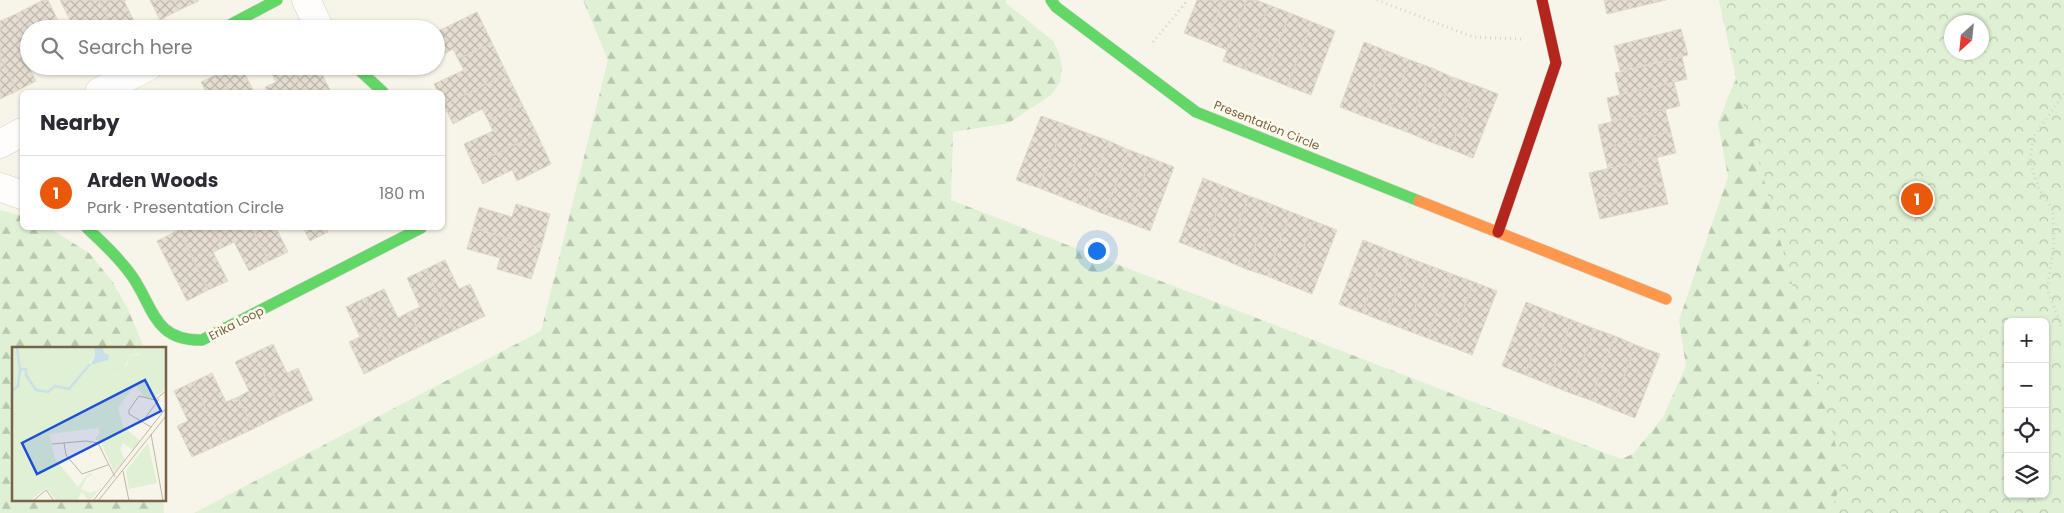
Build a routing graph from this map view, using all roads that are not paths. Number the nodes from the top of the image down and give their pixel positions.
1 (277, 0) edge
2 (306, 0) edge
3 (1051, 0) edge
4 (1542, 0) edge
5 (239, 20) edge
6 (316, 20) edge
7 (132, 75) edge
8 (365, 75) edge
9 (103, 90) edge
10 (381, 90) edge
11 (20, 133) edge
12 (0, 144) edge
13 (0, 187) edge
14 (20, 194) edge
15 (89, 230) edge
16 (417, 230) edge
17 (1498, 232) junction
18 (1666, 299) dead end

1 - 5 street
2 - 6 street
3 - 17 street, Presentation Circle
4 - 17 street
7 - 9 street
8 - 10 street
11 - 12 street
13 - 14 street
15 - 16 street, Erika Loop
17 - 18 street, Presentation Circle

